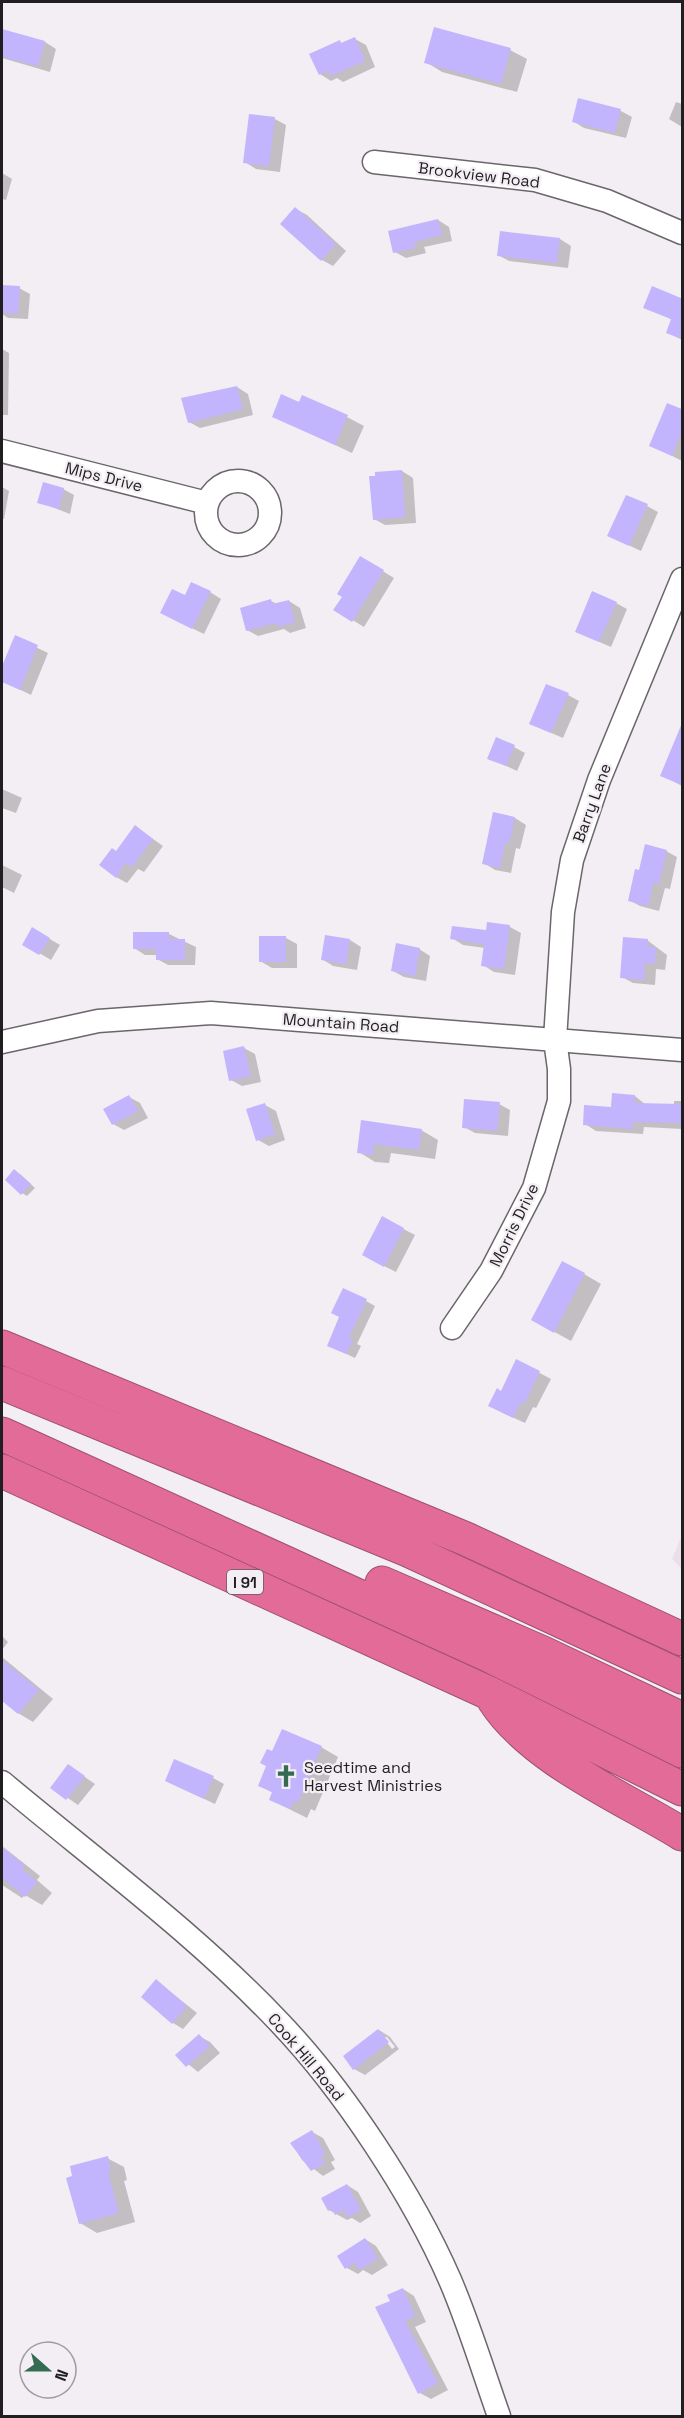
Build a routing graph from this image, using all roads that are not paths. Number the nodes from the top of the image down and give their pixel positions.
1 (374, 162) dead end
2 (682, 233) edge
3 (2, 451) edge
4 (207, 503) dead end
5 (682, 579) edge
6 (555, 1040) junction
7 (2, 1042) edge
8 (682, 1050) edge
9 (452, 1328) dead end
10 (2, 1347) edge
11 (2, 1383) edge
12 (2, 1434) edge
13 (161, 1449) junction
14 (2, 1471) edge
15 (88, 1474) junction
16 (588, 1594) junction
17 (682, 1614) edge
18 (682, 1640) edge
19 (682, 1677) edge
20 (489, 1693) junction
21 (682, 1697) edge
22 (682, 1719) edge
23 (682, 1751) edge
24 (2, 1782) edge
25 (682, 1789) edge
26 (682, 1834) edge
27 (499, 2416) edge

1 - 2 street, Brookview Road
3 - 4 street, Mips Drive
5 - 6 street, Barry Lane
6 - 7 street, Mountain Road
6 - 8 street, Mountain Road
6 - 9 street, Morris Drive
10 - 16 highway
11 - 13 highway
12 - 15 highway
13 - 19 highway
13 - 21 highway
14 - 20 highway, I 91
15 - 22 highway
15 - 23 highway
16 - 17 highway
16 - 18 highway
20 - 25 highway, I 91
20 - 26 highway
24 - 27 street, Cook Hill Road

